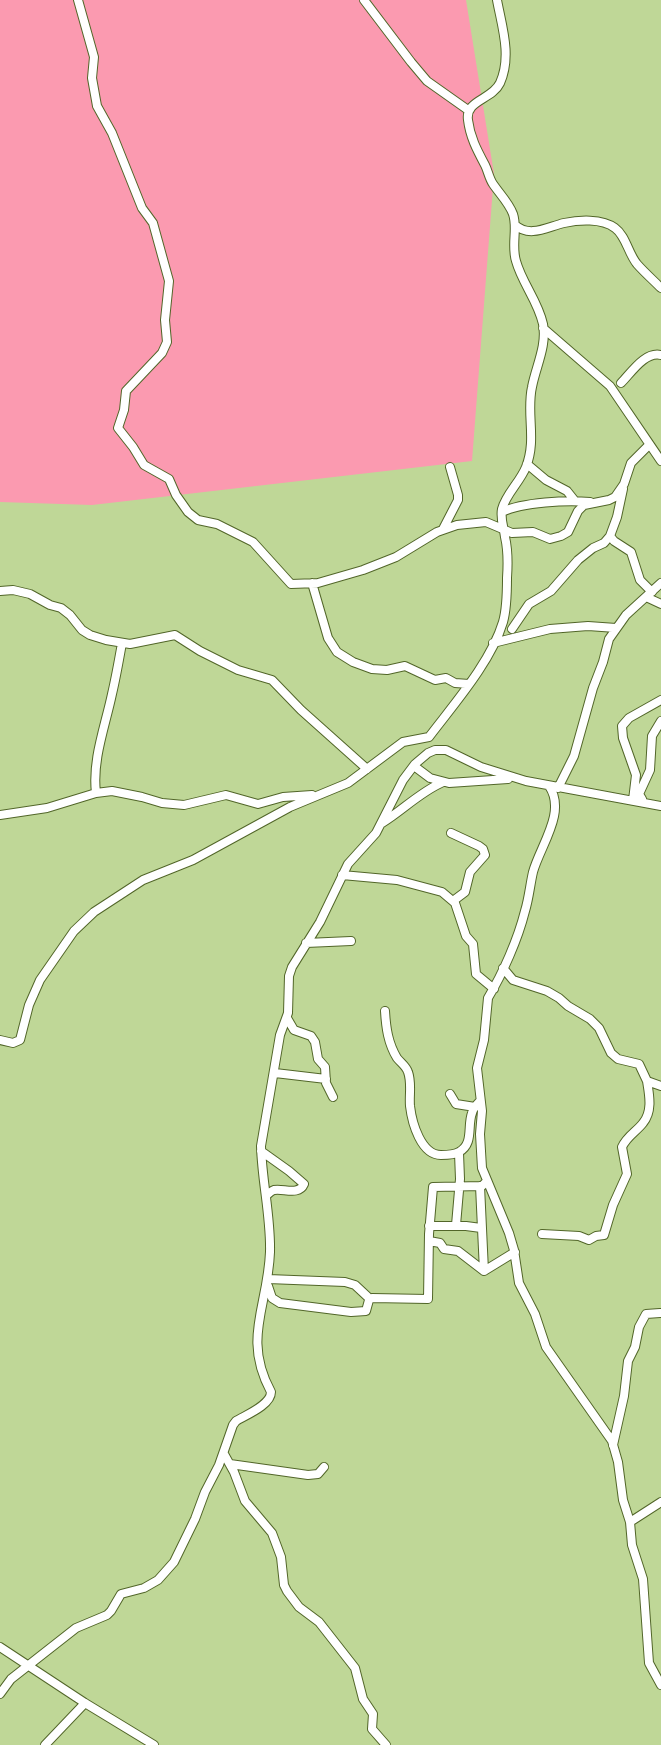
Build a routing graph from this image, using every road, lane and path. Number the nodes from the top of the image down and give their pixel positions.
1 (78, 0) edge
2 (364, 0) edge
3 (497, 0) edge
4 (468, 110) junction
5 (515, 225) junction
6 (661, 288) edge
7 (543, 328) junction
8 (661, 355) edge
9 (621, 383) dead end
10 (649, 445) junction
11 (661, 461) edge
12 (527, 464) junction
13 (450, 467) dead end
14 (624, 484) junction
15 (574, 501) junction
16 (591, 502) junction
17 (502, 512) junction
18 (503, 528) junction
19 (442, 529) junction
20 (610, 536) junction
21 (661, 582) edge
22 (312, 583) junction
23 (0, 591) edge
24 (649, 594) junction
25 (661, 604) edge
26 (504, 614) junction
27 (616, 628) junction
28 (512, 629) junction
29 (519, 637) junction
30 (122, 643) junction
31 (493, 643) junction
32 (469, 684) junction
33 (661, 700) edge
34 (661, 721) edge
35 (414, 766) junction
36 (367, 769) junction
37 (516, 778) junction
38 (443, 782) junction
39 (549, 786) junction
40 (558, 788) junction
41 (96, 793) junction
42 (317, 795) junction
43 (633, 800) junction
44 (644, 802) junction
45 (661, 806) edge
46 (0, 815) edge
47 (382, 823) junction
48 (451, 833) dead end
49 (342, 875) junction
50 (453, 901) junction
51 (352, 941) dead end
52 (306, 943) junction
53 (503, 968) junction
54 (494, 989) junction
55 (385, 1011) dead end
56 (287, 1018) junction
57 (0, 1040) edge
58 (275, 1073) junction
59 (326, 1079) junction
60 (647, 1081) junction
61 (661, 1086) edge
62 (450, 1094) dead end
63 (334, 1097) dead end
64 (477, 1104) junction
65 (261, 1152) junction
66 (459, 1153) junction
67 (484, 1183) junction
68 (460, 1187) junction
69 (266, 1196) junction
70 (429, 1226) junction
71 (456, 1226) junction
72 (481, 1228) junction
73 (542, 1234) dead end
74 (429, 1241) junction
75 (515, 1252) junction
76 (484, 1271) junction
77 (268, 1281) junction
78 (370, 1299) junction
79 (660, 1313) dead end
80 (613, 1445) junction
81 (224, 1454) junction
82 (230, 1464) junction
83 (324, 1467) dead end
84 (661, 1502) edge
85 (630, 1522) junction
86 (0, 1647) edge
87 (30, 1666) junction
88 (661, 1685) edge
89 (0, 1694) edge
90 (86, 1703) junction
91 (45, 1745) edge
92 (154, 1745) edge
93 (386, 1745) edge

1 - 22 street
2 - 4 street
3 - 4 street
4 - 5 street
5 - 6 street
5 - 7 street
7 - 10 street
7 - 12 street
8 - 9 street
10 - 11 street
10 - 14 street
12 - 15 street
12 - 17 street
13 - 19 street
14 - 16 street
14 - 20 street
15 - 16 street
15 - 17 street
16 - 18 street
17 - 18 street
18 - 19 street
18 - 26 street
19 - 22 street
20 - 24 street
20 - 28 street
21 - 24 street
22 - 32 street
23 - 30 street
24 - 25 street
24 - 27 street
26 - 28 street
26 - 31 street
27 - 29 street
27 - 40 street
28 - 29 street
29 - 31 street
30 - 36 street
30 - 41 street
31 - 32 street
32 - 36 street
33 - 43 street
34 - 44 street
35 - 37 street
35 - 38 street
35 - 47 street
36 - 42 street
37 - 38 street
37 - 39 street
38 - 47 street
39 - 40 street
39 - 53 street
40 - 43 street
41 - 42 street
41 - 46 street
42 - 57 street
43 - 44 street
44 - 45 street
47 - 49 street
48 - 50 street
49 - 50 street
49 - 52 street
50 - 54 street
51 - 52 street
52 - 56 street
53 - 54 street
53 - 60 street
54 - 64 street
55 - 66 street
56 - 58 street
56 - 59 street
58 - 59 street
58 - 65 street
59 - 63 street
60 - 61 street
60 - 73 street
62 - 64 street
64 - 66 street
64 - 67 street
65 - 69 street
65 - 69 street
66 - 68 street
67 - 68 street
67 - 72 street
67 - 75 street
68 - 70 street
68 - 71 street
69 - 77 street
70 - 71 street
70 - 74 street
71 - 72 street
72 - 76 street
74 - 76 street
74 - 78 street
75 - 76 street
75 - 80 street
77 - 78 street
77 - 78 street
77 - 81 street
79 - 80 street
80 - 85 street
81 - 82 street
81 - 87 street
82 - 83 street
82 - 93 street
84 - 85 street
85 - 88 street
86 - 87 street
87 - 89 street
87 - 90 street
90 - 91 street
90 - 92 street

